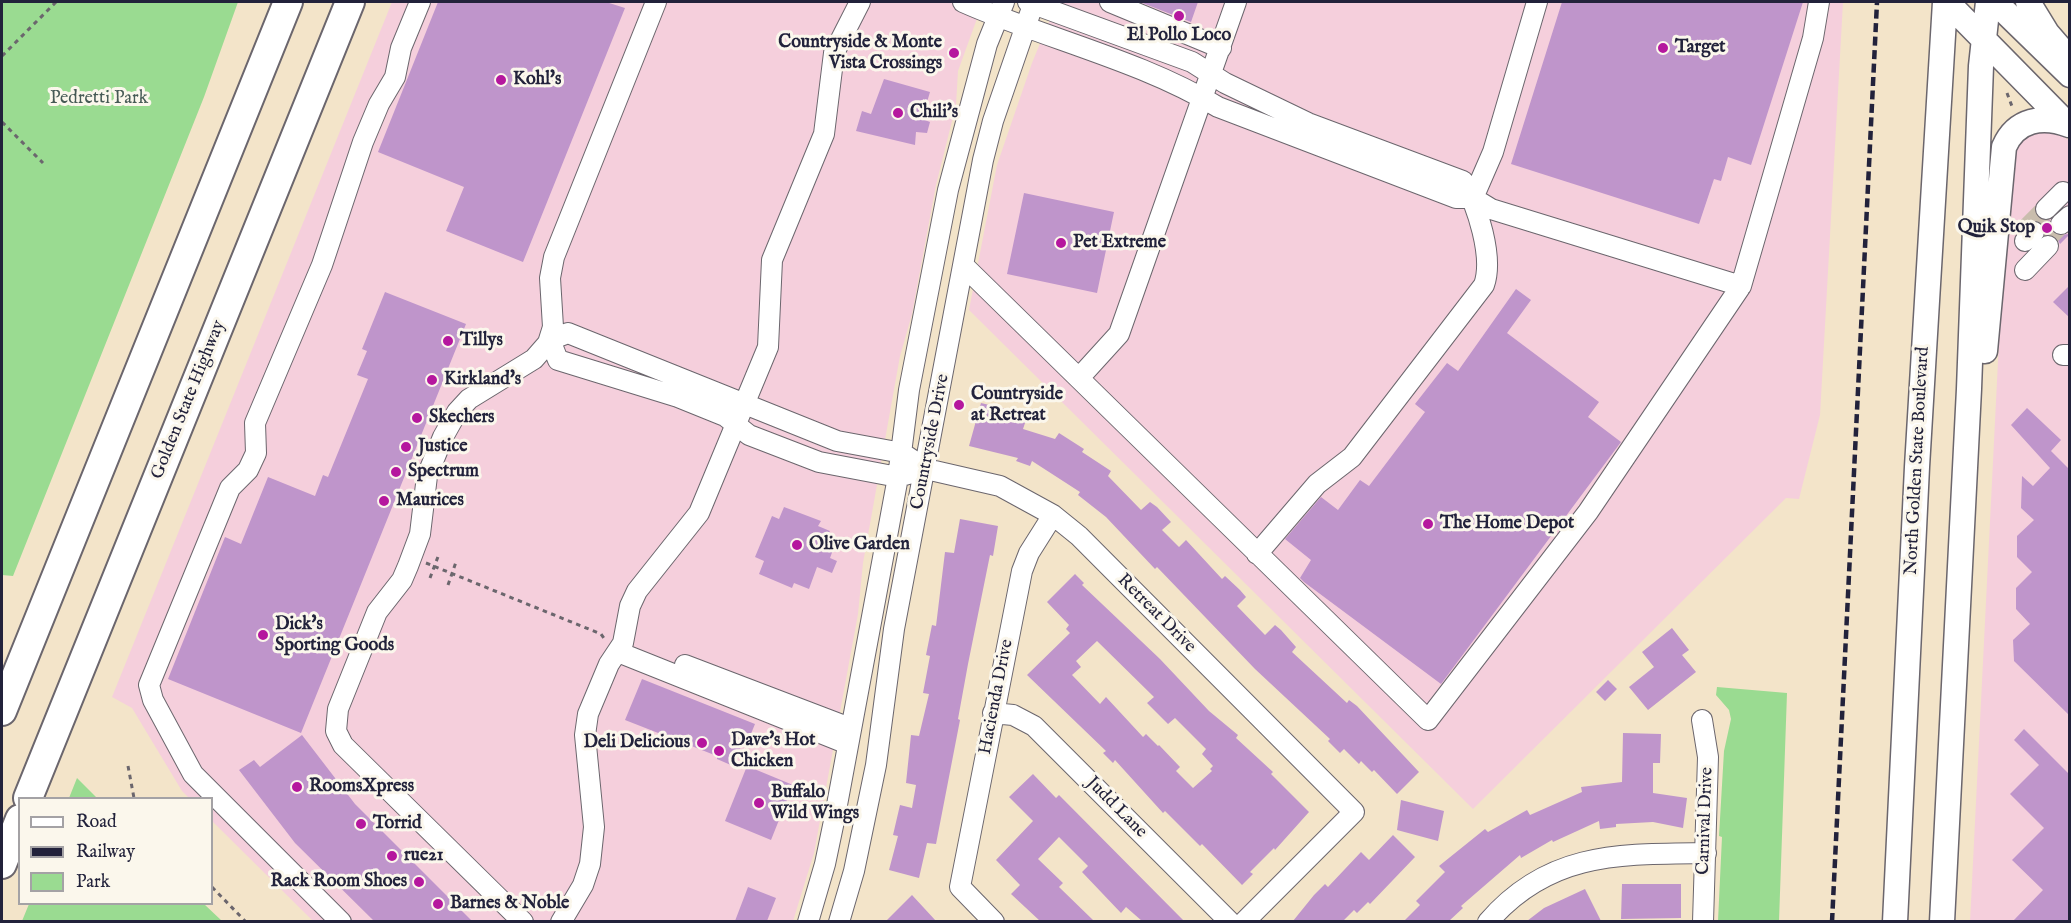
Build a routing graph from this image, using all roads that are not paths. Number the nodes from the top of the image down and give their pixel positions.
1 (288, 2) edge
2 (350, 2) edge
3 (420, 2) edge
4 (656, 2) edge
5 (860, 2) edge
6 (963, 2) edge
7 (1032, 2) edge
8 (1110, 2) edge
9 (1236, 2) edge
10 (1537, 2) edge
11 (1819, 2) edge
12 (1946, 2) edge
13 (1988, 2) edge
14 (1995, 2) edge
15 (2028, 2) edge
16 (1001, 9) edge
17 (1025, 27) junction
18 (1984, 40) junction
19 (1221, 48) junction
20 (2070, 59) edge
21 (1211, 73) junction
22 (2070, 75) edge
23 (1201, 97) junction
24 (2069, 125) edge
25 (1473, 198) junction
26 (964, 266) junction
27 (1741, 286) junction
28 (550, 340) junction
29 (1079, 378) junction
30 (1969, 389) junction
31 (745, 404) junction
32 (737, 425) junction
33 (902, 453) junction
34 (926, 469) junction
35 (898, 477) junction
36 (1053, 515) junction
37 (1257, 554) junction
38 (617, 646) junction
39 (2, 711) edge
40 (993, 713) junction
41 (1702, 720) dead end
42 (849, 736) junction
43 (28, 797) edge
44 (18, 824) edge
45 (1706, 853) junction
46 (2, 864) edge
47 (341, 921) edge
48 (523, 921) edge
49 (561, 921) edge
50 (808, 921) edge
51 (839, 921) edge
52 (994, 921) edge
53 (1230, 921) edge
54 (1244, 921) edge
55 (1488, 921) edge
56 (1703, 921) edge
57 (1895, 921) edge
58 (1942, 921) edge

1 - 39 highway
2 - 43 highway, Golden State Highway
3 - 47 street
4 - 28 street
5 - 31 street
6 - 16 street
7 - 17 street, Countryside Drive
7 - 21 street
8 - 19 street
9 - 19 street
10 - 25 street
11 - 27 street
12 - 18 main road
12 - 57 main road, North Golden State Boulevard
13 - 18 main road
14 - 22 main road
15 - 20 main road
16 - 17 street
16 - 33 street, Countryside Drive
17 - 23 street
17 - 26 street, Countryside Drive
18 - 24 main road
18 - 30 main road
19 - 21 street
21 - 23 street
21 - 25 street
23 - 25 street
23 - 29 street
24 - 30 main road
25 - 27 street
25 - 37 street
26 - 29 street
26 - 34 street, Countryside Drive
27 - 37 street
28 - 31 street
28 - 32 street
28 - 48 street
29 - 37 street
30 - 58 main road
31 - 32 street
31 - 33 street
32 - 35 street
32 - 38 street
33 - 34 street
33 - 35 street, Countryside Drive
34 - 35 street
34 - 36 street, Retreat Drive
34 - 51 street, Countryside Drive
35 - 42 street, Countryside Drive
36 - 40 street, Hacienda Drive
36 - 54 street, Retreat Drive
38 - 42 street
38 - 49 street
40 - 52 street, Hacienda Drive
40 - 53 street, Judd Lane
41 - 45 street, Carnival Drive
42 - 50 street, Countryside Drive
44 - 46 highway
45 - 55 street
45 - 56 street, Carnival Drive

